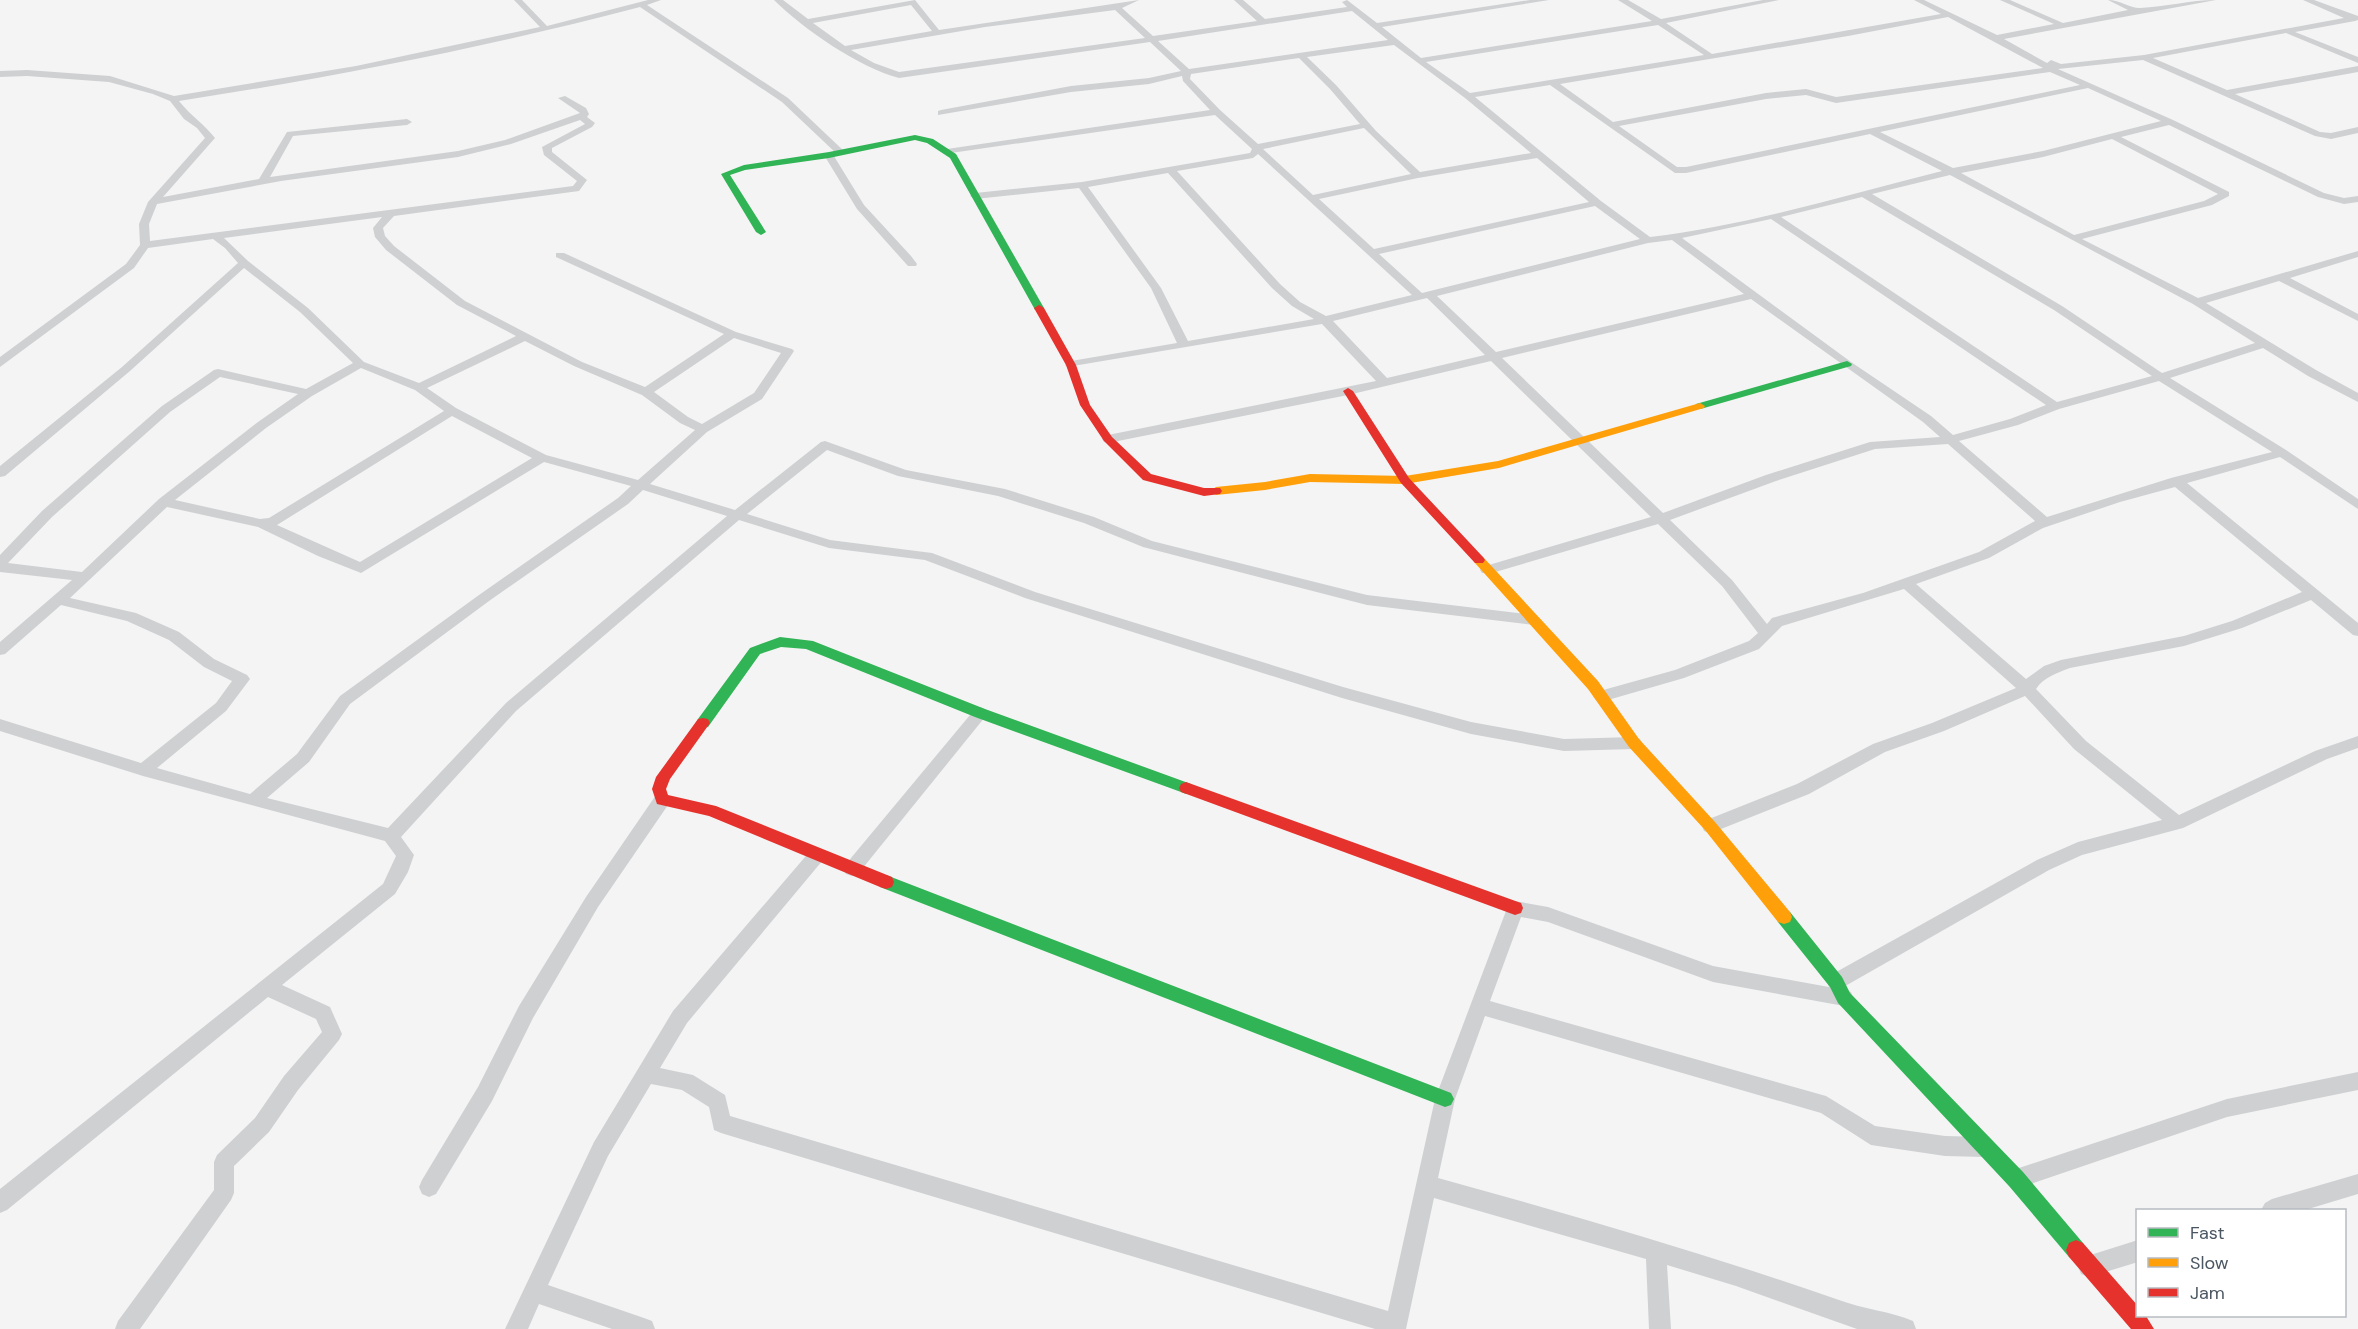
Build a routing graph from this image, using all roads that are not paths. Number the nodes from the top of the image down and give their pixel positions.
1 (518, 0) edge
2 (657, 0) edge
3 (778, 0) edge
4 (1135, 0) edge
5 (1238, 0) edge
6 (1344, 0) edge
7 (1545, 0) edge
8 (1622, 0) edge
9 (1723, 0) edge
10 (1775, 0) edge
11 (1918, 0) edge
12 (2004, 0) edge
13 (2112, 0) edge
14 (2212, 0) edge
15 (2307, 0) edge
16 (912, 1) edge
17 (641, 4) junction
18 (1460, 6) dead end
19 (1735, 6) junction
20 (1117, 7) junction
21 (1354, 8) junction
22 (1468, 11) junction
23 (2136, 11) junction
24 (1948, 15) junction
25 (2356, 19) edge
26 (1262, 21) junction
27 (807, 22) junction
28 (1660, 22) junction
29 (1375, 26) junction
30 (2064, 26) junction
31 (546, 30) junction
32 (2289, 32) junction
33 (938, 34) junction
34 (1996, 38) junction
35 (1152, 39) junction
36 (1394, 42) junction
37 (846, 48) junction
38 (2026, 55) junction
39 (1301, 56) junction
40 (1712, 57) junction
41 (2144, 57) junction
42 (2358, 60) edge
43 (1419, 61) junction
44 (2051, 69) junction
45 (2358, 69) edge
46 (1187, 72) junction
47 (0, 74) edge
48 (1552, 82) junction
49 (2087, 86) junction
50 (2227, 93) junction
51 (1468, 96) junction
52 (562, 98) dead end
53 (172, 99) junction
54 (941, 112) dead end
55 (1217, 112) junction
56 (581, 117) junction
57 (406, 122) dead end
58 (2170, 122) junction
59 (1367, 125) junction
60 (1611, 125) junction
61 (1869, 130) junction
62 (2358, 130) edge
63 (2112, 136) junction
64 (1258, 147) junction
65 (947, 152) junction
66 (835, 154) junction
67 (1537, 155) junction
68 (1172, 170) junction
69 (1949, 172) junction
70 (1418, 175) junction
71 (263, 181) junction
72 (1082, 185) junction
73 (1863, 193) junction
74 (975, 196) junction
75 (1311, 198) junction
76 (2358, 199) edge
77 (153, 202) junction
78 (1597, 203) junction
79 (390, 214) junction
80 (1773, 216) junction
81 (761, 232) dead end
82 (216, 237) junction
83 (1674, 237) junction
84 (2073, 238) junction
85 (1648, 240) junction
86 (145, 245) junction
87 (1371, 253) junction
88 (2358, 254) edge
89 (560, 255) dead end
90 (244, 262) junction
91 (912, 264) dead end
92 (2282, 278) junction
93 (1754, 295) junction
94 (1425, 296) junction
95 (2197, 302) junction
96 (2358, 318) edge
97 (1325, 320) junction
98 (732, 334) junction
99 (524, 337) junction
100 (2264, 344) junction
101 (1184, 345) junction
102 (1490, 356) junction
103 (0, 363) edge
104 (360, 364) junction
105 (1847, 364) junction
106 (1071, 365) junction
107 (2162, 377) junction
108 (1384, 382) junction
109 (419, 387) junction
110 (1348, 391) junction
111 (646, 392) junction
112 (308, 393) junction
113 (2358, 398) edge
114 (2055, 406) junction
115 (452, 411) junction
116 (703, 429) junction
117 (1108, 439) junction
118 (1949, 440) junction
119 (1581, 441) junction
120 (2282, 453) junction
121 (542, 458) junction
122 (0, 473) edge
123 (1405, 480) junction
124 (2176, 481) junction
125 (641, 484) junction
126 (164, 502) junction
127 (2358, 505) edge
128 (736, 515) junction
129 (1661, 519) junction
130 (260, 523) junction
131 (2045, 523) junction
132 (0, 565) edge
133 (1487, 570) junction
134 (85, 577) junction
135 (1906, 583) junction
136 (2312, 594) junction
137 (58, 600) junction
138 (1534, 620) junction
139 (2358, 631) edge
140 (1766, 633) junction
141 (0, 650) edge
142 (2027, 688) junction
143 (1601, 696) junction
144 (980, 712) junction
145 (0, 725) edge
146 (2358, 742) edge
147 (1634, 743) junction
148 (142, 770) junction
149 (662, 800) junction
150 (253, 801) junction
151 (2177, 823) junction
152 (1710, 826) junction
153 (390, 836) junction
154 (816, 855) junction
155 (852, 869) junction
156 (1515, 908) junction
157 (267, 985) junction
158 (1840, 990) junction
159 (1479, 1006) junction
160 (646, 1074) junction
161 (2358, 1081) edge
162 (1445, 1100) junction
163 (1986, 1147) junction
164 (2016, 1179) junction
165 (2358, 1184) edge
166 (1426, 1185) junction
167 (429, 1187) dead end
168 (0, 1203) edge
169 (2275, 1209) edge
170 (1656, 1252) junction
171 (2136, 1252) edge
172 (2089, 1266) junction
173 (533, 1291) junction
174 (1395, 1327) edge
175 (126, 1329) edge
176 (516, 1329) edge
177 (644, 1329) edge
178 (1660, 1329) edge
179 (1905, 1329) edge
180 (2144, 1329) edge

1 - 31 street
2 - 17 street
3 - 27 street
4 - 20 street
5 - 26 street
6 - 21 street
7 - 22 street
8 - 28 street
9 - 19 street
10 - 19 street
11 - 24 street
12 - 30 street
13 - 23 street
14 - 23 street
15 - 25 street
16 - 27 street
16 - 33 street
17 - 31 street
17 - 66 street
18 - 22 street
19 - 28 street
20 - 33 street
20 - 35 street
21 - 26 street
21 - 29 street
22 - 29 street
23 - 30 street
24 - 34 street
24 - 40 street
25 - 32 street
26 - 35 street
27 - 37 street
28 - 40 street
28 - 43 street
29 - 36 street
30 - 34 street
31 - 53 street
32 - 41 street
32 - 42 street
33 - 37 street
34 - 38 street
35 - 37 street
35 - 46 street
36 - 39 street
36 - 43 street
38 - 41 street
38 - 44 street
39 - 46 street
39 - 59 street
40 - 48 street
41 - 50 street
43 - 51 street
44 - 49 street
44 - 60 street
45 - 50 street
46 - 54 street
46 - 55 street
47 - 53 street
48 - 51 street
48 - 60 street
49 - 58 street
49 - 61 street
50 - 62 street
51 - 67 street
52 - 56 street
53 - 77 street
55 - 64 street
55 - 65 street
56 - 71 street
56 - 79 street
57 - 71 street
58 - 63 street
58 - 76 street
59 - 64 street
59 - 70 street
60 - 61 street
61 - 69 street
63 - 69 street
63 - 84 street
64 - 68 street
64 - 75 street
65 - 66 street
65 - 74 street
66 - 81 street
66 - 91 street
67 - 70 street
67 - 78 street
68 - 72 street
68 - 97 street
69 - 73 street
69 - 84 street
70 - 75 street
71 - 77 street
72 - 74 street
72 - 101 street
73 - 80 street
73 - 107 street
74 - 106 street
75 - 87 street
77 - 86 street
78 - 85 street
78 - 87 street
79 - 82 street
79 - 99 street
80 - 83 street
80 - 114 street
82 - 86 street
82 - 90 street
83 - 85 street
83 - 93 street
84 - 95 street
85 - 94 street
86 - 103 street
87 - 94 street
88 - 92 street
89 - 98 street
90 - 104 street
90 - 122 street
92 - 95 street
92 - 96 street
93 - 102 street
93 - 105 street
94 - 97 street
94 - 102 street
95 - 100 street
97 - 101 street
97 - 108 street
98 - 111 street
98 - 116 street
99 - 109 street
99 - 111 street
100 - 107 street
100 - 113 street
101 - 106 street
102 - 108 street
102 - 119 street
104 - 109 street
104 - 112 street
105 - 118 street
105 - 119 street
106 - 117 street
107 - 114 street
107 - 120 street
108 - 110 street
109 - 115 street
110 - 117 street
110 - 123 street
111 - 116 street
112 - 126 street
112 - 132 street
114 - 118 street
115 - 121 street
115 - 130 street
116 - 125 street
117 - 123 street
118 - 129 street
118 - 131 street
119 - 123 street
119 - 129 street
120 - 124 street
120 - 127 street
121 - 125 street
121 - 130 street
123 - 133 street
124 - 131 street
124 - 136 street
125 - 128 street
125 - 150 street
126 - 130 street
126 - 134 street
128 - 138 street
128 - 147 street
128 - 153 street
129 - 133 street
129 - 140 street
131 - 135 street
132 - 134 street
133 - 138 street
134 - 137 street
135 - 140 street
135 - 142 street
136 - 139 street
136 - 142 street
137 - 141 street
137 - 148 street
138 - 143 street
140 - 143 street
142 - 151 street
142 - 152 street
143 - 147 street
144 - 149 street
144 - 155 street
144 - 156 street
145 - 148 street
146 - 151 street
147 - 152 street
148 - 150 street
149 - 154 street
149 - 167 street
150 - 153 street
151 - 158 street
152 - 158 street
153 - 157 street
154 - 155 street
154 - 160 street
155 - 162 street
156 - 158 street
156 - 159 street
157 - 168 street
157 - 175 street
158 - 163 street
159 - 162 street
159 - 163 street
160 - 173 street
160 - 174 street
161 - 164 street
162 - 166 street
163 - 164 street
164 - 172 street
165 - 169 street
166 - 170 street
166 - 174 street
170 - 178 street
170 - 179 street
171 - 172 street
172 - 180 street
173 - 176 street
173 - 177 street

